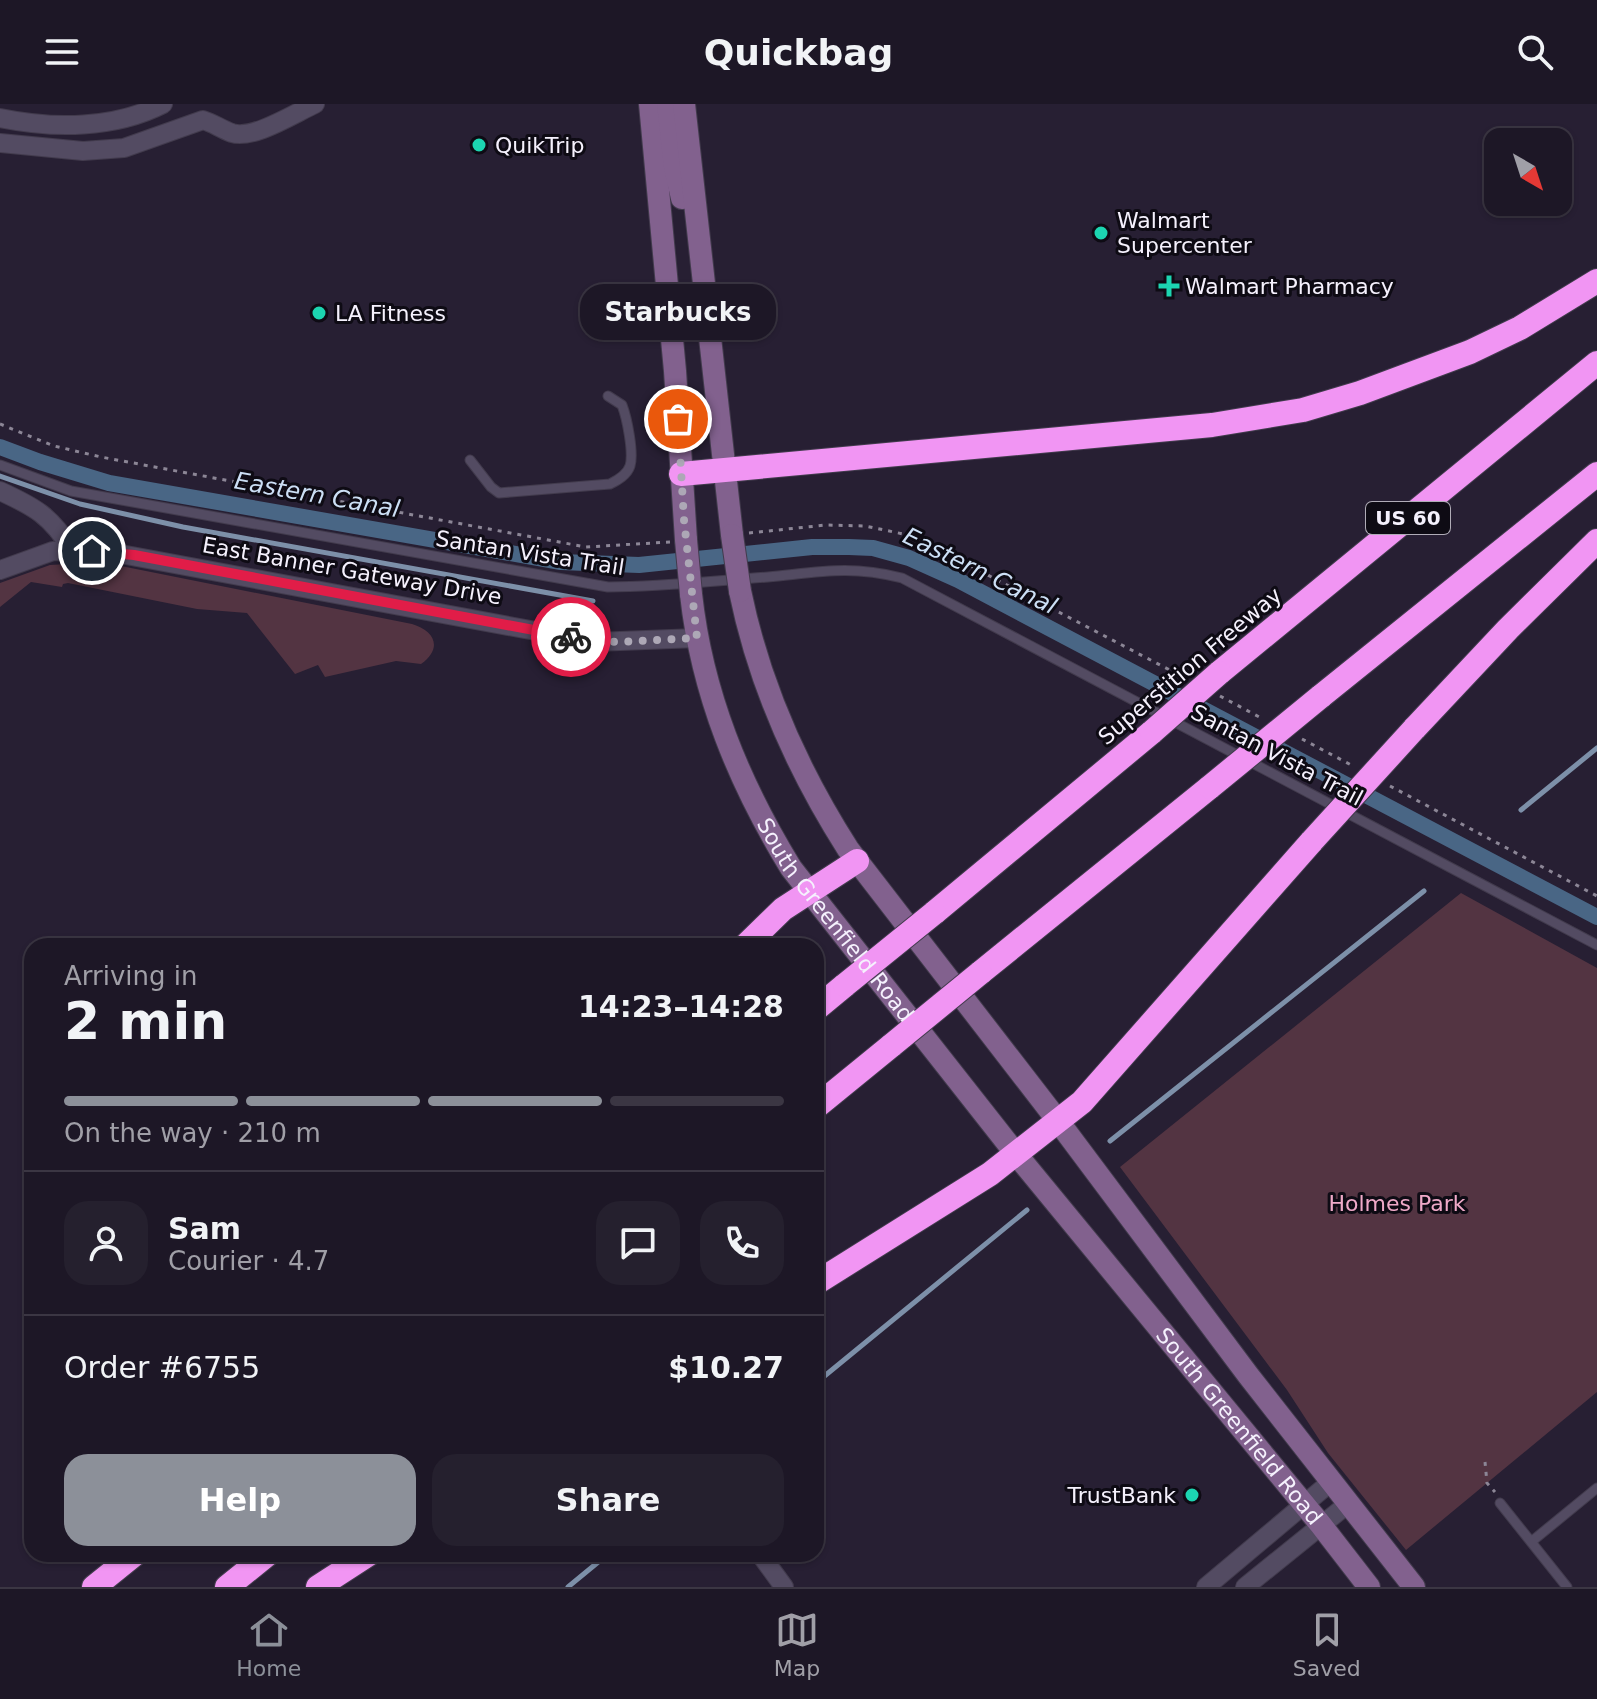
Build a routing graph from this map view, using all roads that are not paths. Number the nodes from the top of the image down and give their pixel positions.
1 (163, 104) edge
2 (315, 104) edge
3 (650, 104) edge
4 (668, 104) edge
5 (684, 104) edge
6 (0, 118) edge
7 (0, 143) edge
8 (698, 241) junction
9 (1597, 281) edge
10 (1597, 363) edge
11 (608, 396) dead end
12 (470, 460) dead end
13 (0, 465) edge
14 (724, 470) junction
15 (681, 474) junction
16 (1597, 474) edge
17 (0, 491) edge
18 (1597, 541) edge
19 (72, 550) junction
20 (0, 570) edge
21 (697, 638) junction
22 (857, 861) junction
23 (809, 892) junction
24 (753, 938) edge
25 (1597, 945) edge
26 (824, 1002) edge
27 (824, 1100) edge
28 (1058, 1121) junction
29 (1016, 1154) junction
30 (824, 1278) edge
31 (1332, 1481) junction
32 (1597, 1488) edge
33 (1349, 1503) junction
34 (1500, 1503) road end
35 (1304, 1505) junction
36 (1321, 1525) junction
37 (1531, 1542) junction
38 (116, 1562) edge
39 (124, 1562) edge
40 (258, 1562) edge
41 (357, 1562) edge
42 (766, 1562) edge
43 (91, 1587) edge
44 (227, 1587) edge
45 (318, 1587) edge
46 (784, 1587) edge
47 (1206, 1587) edge
48 (1245, 1587) edge
49 (1369, 1587) edge
50 (1414, 1587) edge
51 (1567, 1587) edge

1 - 6 street
2 - 7 street
3 - 15 main road, South Greenfield Road
4 - 8 main road
5 - 8 main road, South Greenfield Road
8 - 14 main road, South Greenfield Road
9 - 14 highway
10 - 26 highway, Superstition Freeway / US 60, bridge
11 - 12 lane
13 - 25 lane, Santan Vista Trail
14 - 15 highway
14 - 22 main road, South Greenfield Road, bridge
15 - 21 main road, South Greenfield Road, bridge
16 - 27 highway, bridge
17 - 19 street
18 - 28 highway, bridge
19 - 20 street, East Banner Gateway Drive
19 - 21 street, East Banner Gateway Drive
21 - 23 main road, South Greenfield Road
22 - 23 highway
22 - 28 main road, South Greenfield Road
23 - 24 highway
23 - 29 main road, South Greenfield Road
28 - 29 highway
28 - 31 main road, South Greenfield Road
29 - 30 highway
29 - 35 main road, South Greenfield Road
31 - 33 main road, South Greenfield Road
31 - 35 street
32 - 37 lane
33 - 36 street
33 - 50 main road, South Greenfield Road
34 - 37 lane
35 - 36 main road, South Greenfield Road
35 - 47 street
36 - 48 street
36 - 49 main road, South Greenfield Road
37 - 51 lane
38 - 43 highway
39 - 43 highway
40 - 44 highway
41 - 45 highway
42 - 46 street

